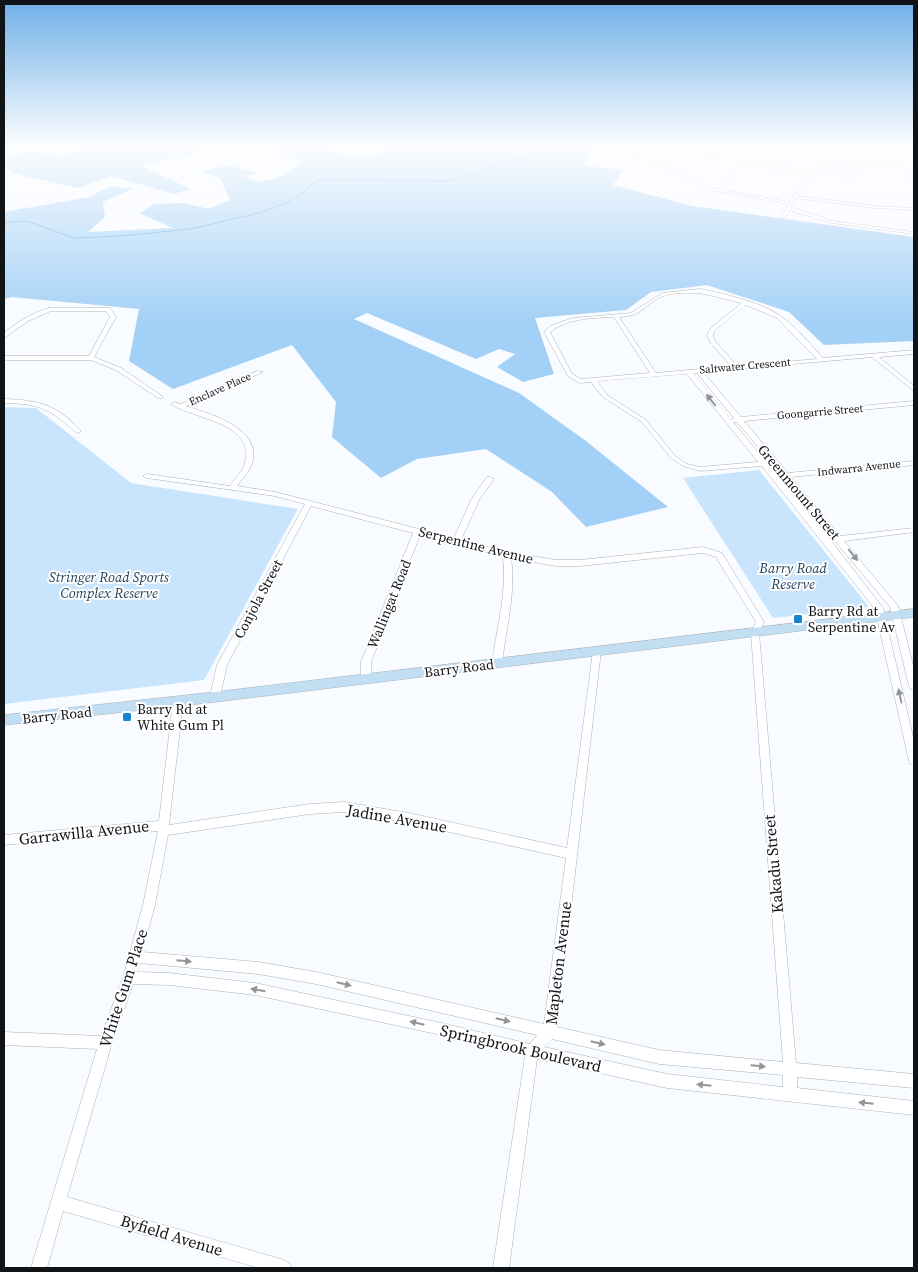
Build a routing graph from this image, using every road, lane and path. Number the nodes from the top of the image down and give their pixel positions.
1 (790, 205) edge
2 (862, 205) edge
3 (788, 208) junction
4 (914, 209) edge
5 (782, 217) dead end
6 (914, 233) edge
7 (744, 304) junction
8 (616, 316) junction
9 (4, 336) edge
10 (914, 352) edge
11 (873, 355) junction
12 (4, 358) edge
13 (91, 358) junction
14 (822, 360) junction
15 (735, 367) junction
16 (698, 370) junction
17 (688, 371) junction
18 (260, 372) dead end
19 (654, 374) junction
20 (593, 380) junction
21 (914, 389) edge
22 (160, 397) dead end
23 (4, 401) edge
24 (914, 403) edge
25 (726, 420) junction
26 (737, 420) junction
27 (78, 431) dead end
28 (774, 462) junction
29 (914, 463) edge
30 (763, 464) junction
31 (147, 476) dead end
32 (786, 476) junction
33 (774, 477) junction
34 (490, 479) dead end
35 (233, 487) junction
36 (309, 503) junction
37 (914, 530) edge
38 (418, 531) junction
39 (839, 539) junction
40 (826, 540) junction
41 (456, 542) junction
42 (507, 555) junction
43 (914, 613) edge
44 (896, 615) junction
45 (882, 616) junction
46 (755, 633) junction
47 (597, 651) junction
48 (497, 663) junction
49 (366, 678) junction
50 (914, 686) edge
51 (215, 698) junction
52 (178, 702) junction
53 (909, 715) edge
54 (4, 720) edge
55 (914, 761) edge
56 (163, 828) junction
57 (4, 840) edge
58 (571, 854) junction
59 (135, 956) junction
60 (128, 978) junction
61 (550, 1031) junction
62 (4, 1038) edge
63 (105, 1043) junction
64 (532, 1052) junction
65 (790, 1068) junction
66 (914, 1081) edge
67 (790, 1095) junction
68 (914, 1108) edge
69 (59, 1202) junction
70 (39, 1268) edge
71 (284, 1268) edge
72 (501, 1268) edge

1 - 3 street
2 - 4 street
3 - 5 street
3 - 6 street
7 - 8 street
7 - 14 street
7 - 15 street
8 - 19 street
8 - 20 street, Saltwater Crescent
9 - 13 street
10 - 11 street, Saltwater Crescent
11 - 14 street, Saltwater Crescent
11 - 21 street
12 - 13 street
13 - 22 street
14 - 15 street, Saltwater Crescent
15 - 16 street, Saltwater Crescent
16 - 17 street, Saltwater Crescent
16 - 26 street, Greenmount Street
17 - 19 street, Saltwater Crescent
25 -> 17 street, Greenmount Street
18 - 35 street, Enclave Place
19 - 20 street, Saltwater Crescent
20 - 30 street
23 - 27 street
24 - 26 street, Goongarrie Street
25 - 26 street, Goongarrie Street
25 - 30 street, Greenmount Street
26 - 28 street, Greenmount Street
28 - 30 street
28 - 32 street, Greenmount Street
29 - 32 street, Indwarra Avenue
30 - 33 street, Greenmount Street
31 - 35 street, Serpentine Avenue
32 - 33 street, Indwarra Avenue
32 - 39 street, Greenmount Street
33 - 40 street, Greenmount Street
34 - 41 street
35 - 36 street, Serpentine Avenue
36 - 38 street, Serpentine Avenue
36 - 51 street, Conjola Street
37 - 39 street
38 - 41 street, Serpentine Avenue
38 - 49 street, Wallingat Road
39 - 40 street
39 -> 44 street, Greenmount Street
40 - 45 street, Greenmount Street
41 - 42 street, Serpentine Avenue
42 - 46 street, Serpentine Avenue
42 - 48 street
43 - 44 street, Barry Road
44 - 45 street, Barry Road
44 - 50 street, Greenmount Street
45 - 46 street, Barry Road
53 -> 45 street, Greenmount Street
46 - 47 street, Barry Road
46 - 65 street, Kakadu Street
47 - 48 street, Barry Road
47 - 58 street, Mapleton Avenue
48 - 49 street, Barry Road
49 - 51 street, Barry Road
51 - 52 street, Barry Road
52 - 54 street, Barry Road
52 - 56 street, White Gum Place
53 - 55 street, Greenmount Street
56 - 57 street, Garrawilla Avenue
56 - 58 street, Jadine Avenue
56 - 59 street, White Gum Place
58 - 61 street, Mapleton Avenue
59 - 60 street, White Gum Place
59 -> 61 street, Springbrook Boulevard
60 - 63 street, White Gum Place
64 -> 60 street, Springbrook Boulevard
61 - 64 street, Mapleton Avenue
61 -> 65 street, Springbrook Boulevard
62 - 63 street
63 - 69 street, White Gum Place
67 -> 64 street, Springbrook Boulevard
64 - 72 street
65 - 66 street, Springbrook Boulevard
65 - 67 street, Kakadu Street
68 -> 67 street, Springbrook Boulevard
69 - 70 street, White Gum Place
69 - 71 street, Byfield Avenue

